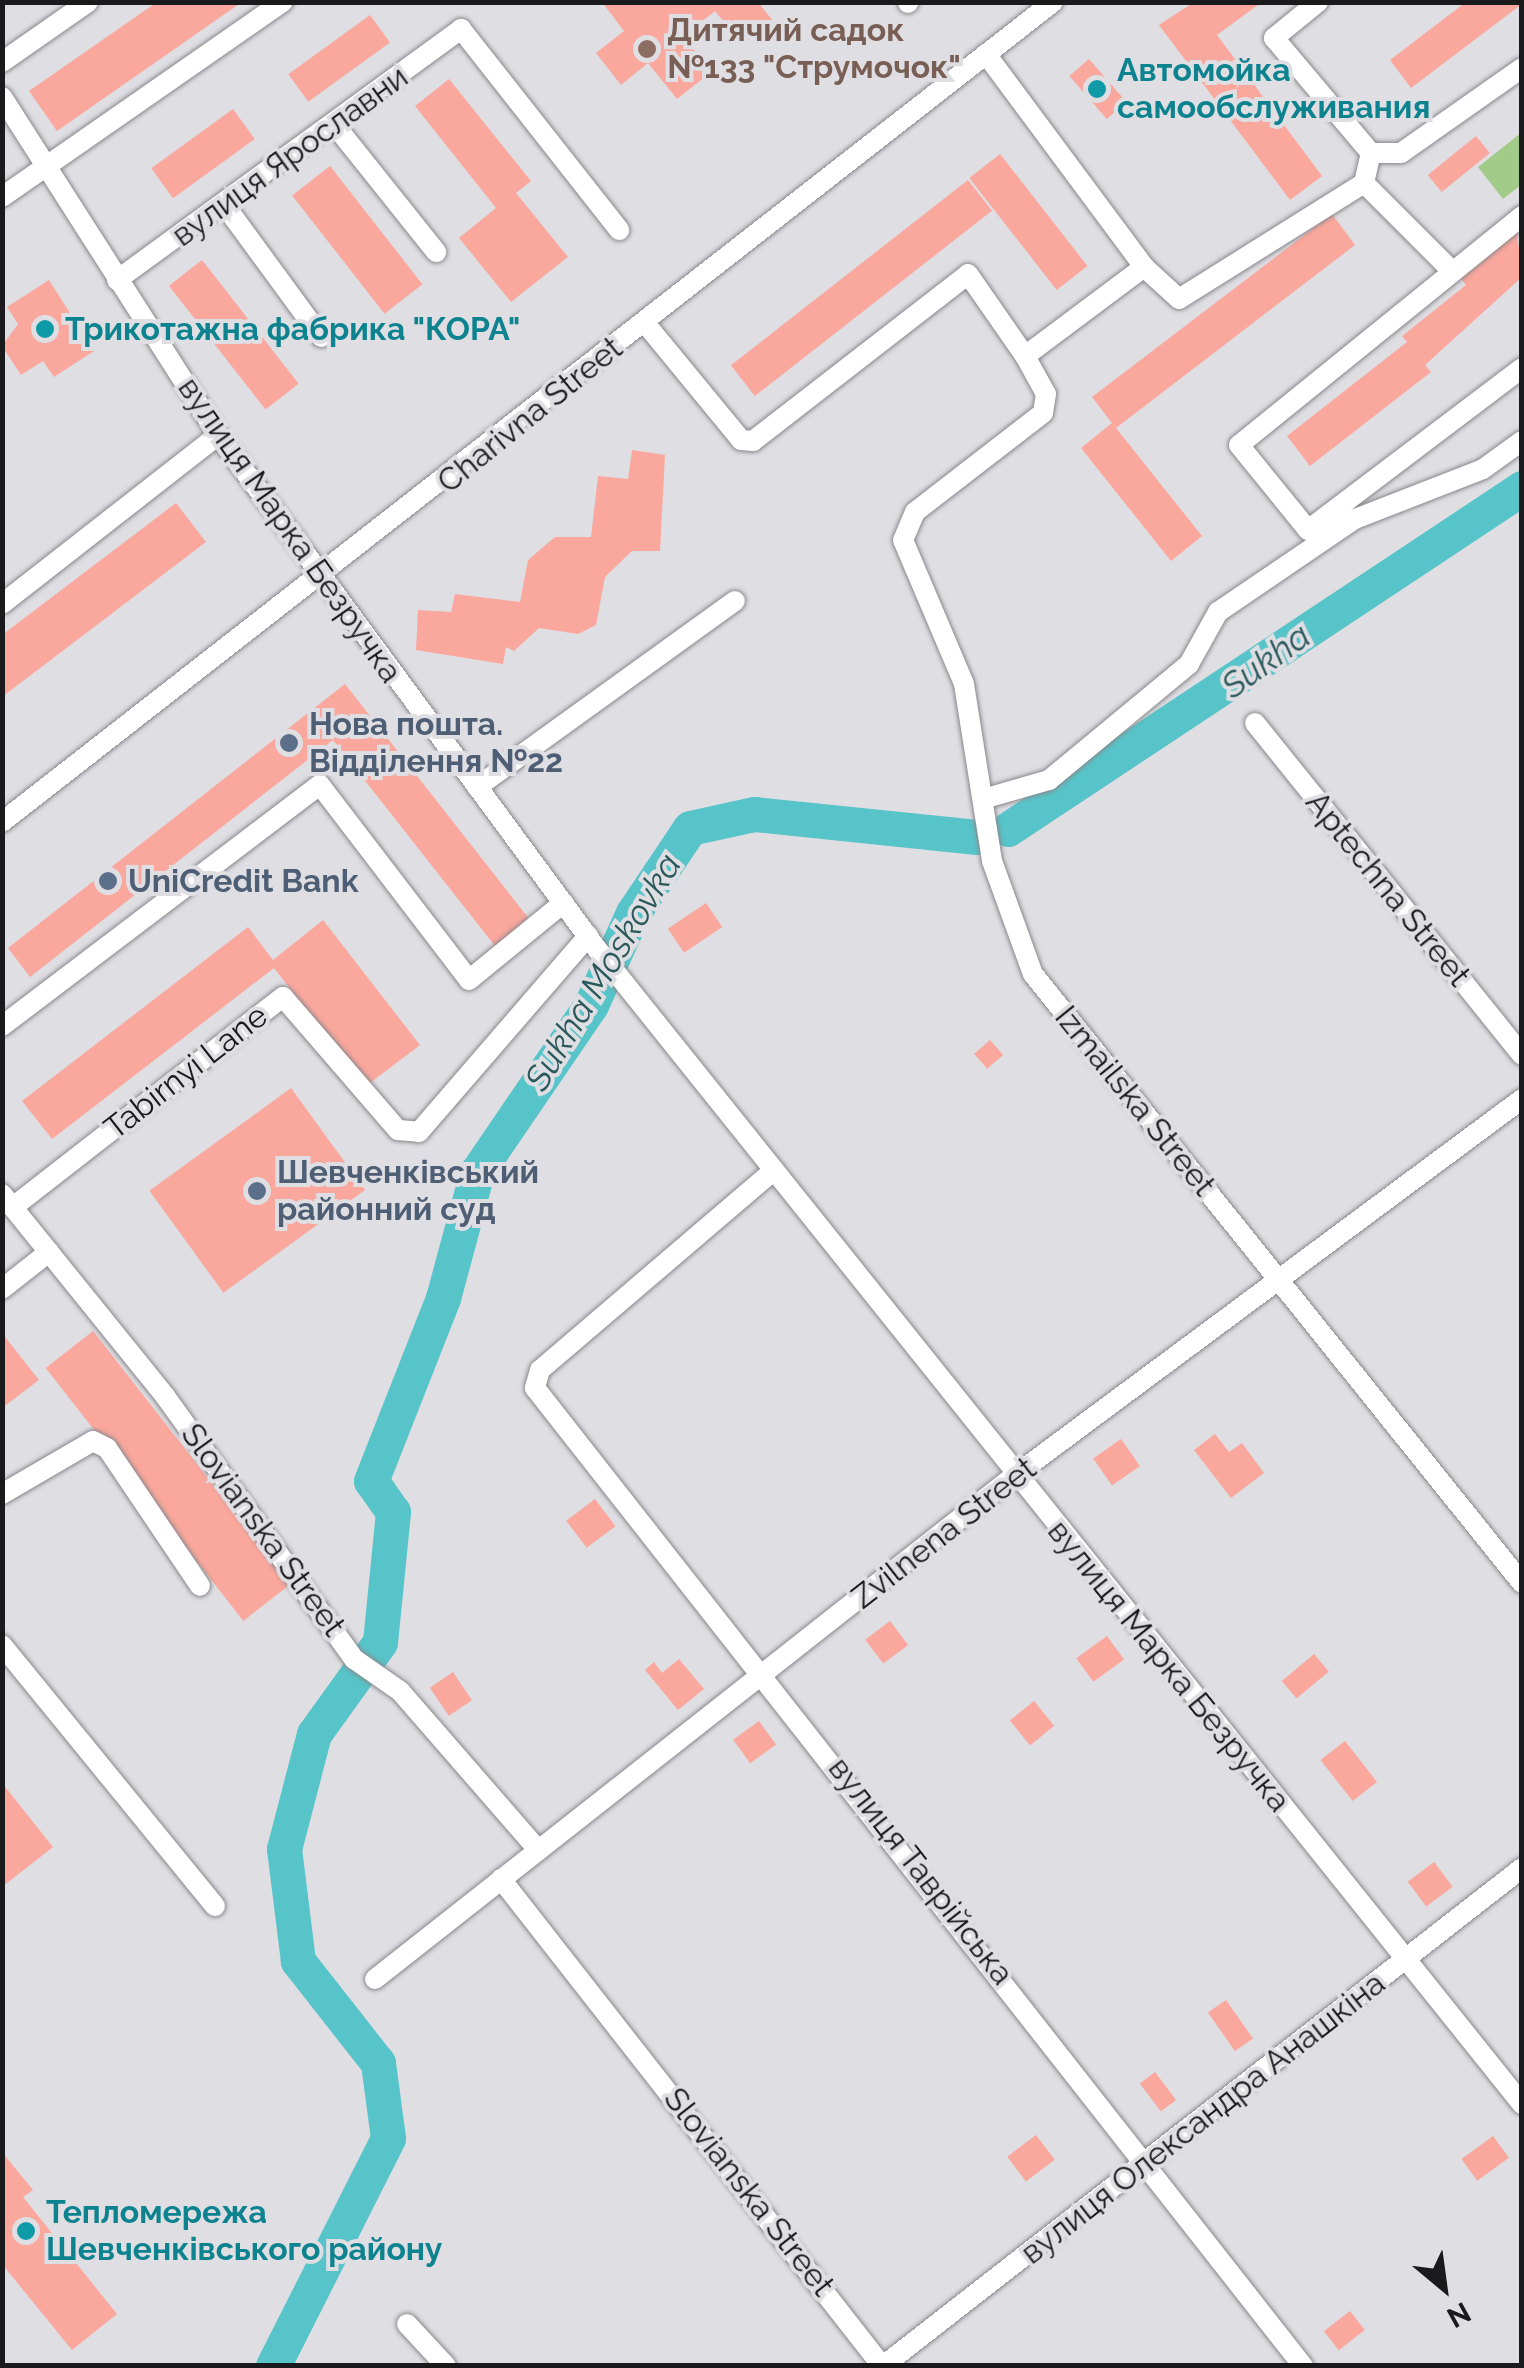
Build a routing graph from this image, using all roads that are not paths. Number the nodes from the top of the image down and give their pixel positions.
1 (88, 2) edge
2 (283, 2) edge
3 (1053, 2) edge
4 (1318, 2) edge
5 (986, 54) junction
6 (2, 62) edge
7 (1522, 68) edge
8 (2, 97) edge
9 (334, 124) junction
10 (1371, 152) junction
11 (45, 167) junction
12 (1364, 183) junction
13 (2, 196) edge
14 (226, 207) junction
15 (1522, 216) edge
16 (619, 230) dead end
17 (436, 252) dead end
18 (1144, 267) junction
19 (1452, 270) junction
20 (117, 280) junction
21 (645, 323) junction
22 (321, 337) dead end
23 (1026, 356) junction
24 (1522, 368) edge
25 (218, 435) junction
26 (1522, 441) edge
27 (1313, 537) junction
28 (322, 580) junction
29 (735, 601) dead end
30 (2, 604) edge
31 (1255, 723) dead end
32 (476, 788) junction
33 (983, 799) junction
34 (2, 822) edge
35 (563, 903) junction
36 (592, 942) junction
37 (2, 1026) edge
38 (1522, 1056) edge
39 (1522, 1099) edge
40 (772, 1172) junction
41 (8, 1200) edge
42 (48, 1252) junction
43 (1278, 1278) junction
44 (2, 1288) edge
45 (1014, 1476) junction
46 (2, 1494) edge
47 (1522, 1583) edge
48 (200, 1586) dead end
49 (2, 1645) edge
50 (766, 1675) junction
51 (538, 1850) junction
52 (1522, 1868) edge
53 (501, 1878) junction
54 (215, 1906) dead end
55 (1408, 1959) junction
56 (375, 1979) dead end
57 (1522, 2104) edge
58 (1148, 2159) junction
59 (407, 2324) dead end
60 (446, 2366) edge
61 (882, 2366) edge
62 (1302, 2366) edge

1 - 6 street
2 - 11 street
3 - 5 street, Charivna Street
4 - 10 street
5 - 18 street
5 - 21 street, Charivna Street
7 - 10 street
8 - 11 street, вулиця Марка Безручка
9 - 14 street, вулиця Ярославни
9 - 16 street, вулиця Ярославни
9 - 17 street
10 - 12 street
11 - 13 street
11 - 20 street, вулиця Марка Безручка
12 - 18 street
12 - 19 street
14 - 20 street, вулиця Ярославни
14 - 22 street
15 - 19 street
18 - 23 street
19 - 27 street
20 - 25 street, вулиця Марка Безручка
21 - 23 street
21 - 28 street, Charivna Street
23 - 33 street, Izmailska Street
24 - 27 street
25 - 28 street, вулиця Марка Безручка
25 - 30 street
26 - 27 street
27 - 33 street
28 - 32 street, вулиця Марка Безручка
28 - 34 street, Charivna Street
29 - 32 street
31 - 38 street, Aptechna Street
32 - 35 street, вулиця Марка Безручка
33 - 43 street, Izmailska Street
35 - 36 street, вулиця Марка Безручка
35 - 37 street
36 - 40 street, вулиця Марка Безручка
36 - 41 street, Tabirnyi Lane
39 - 43 street, Zvilnena Street
40 - 45 street, вулиця Марка Безручка
40 - 50 street, вулиця Таврійська
41 - 42 street, Slovianska Street
42 - 44 street
42 - 51 street, Slovianska Street
43 - 45 street, Zvilnena Street
43 - 47 street, Izmailska Street
45 - 50 street, Zvilnena Street
45 - 55 street, вулиця Марка Безручка
46 - 48 street
49 - 54 street
50 - 51 street, Zvilnena Street
50 - 58 street, вулиця Таврійська
51 - 53 street, Zvilnena Street
52 - 55 street, вулиця Олександра Анашкіна
53 - 56 street, Zvilnena Street
53 - 61 street, Slovianska Street
55 - 57 street, вулиця Марка Безручка
55 - 58 street, вулиця Олександра Анашкіна
58 - 61 street, вулиця Олександра Анашкіна
58 - 62 street, вулиця Таврійська
59 - 60 street

